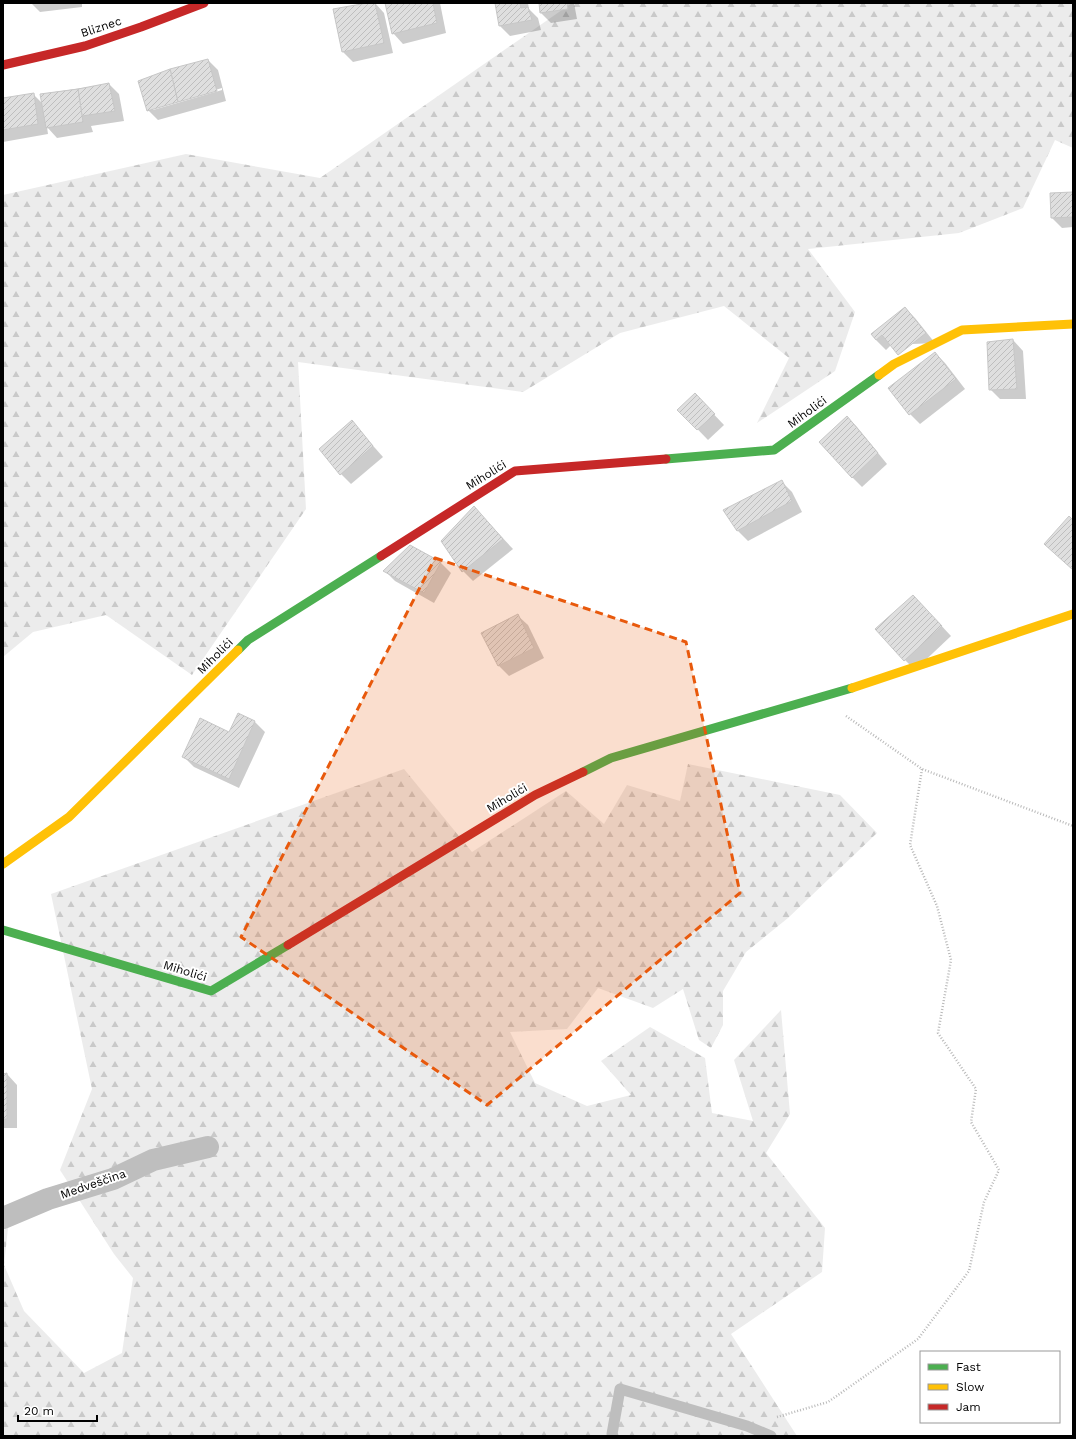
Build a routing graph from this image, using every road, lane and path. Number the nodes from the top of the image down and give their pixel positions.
1 (204, 3) edge
2 (3, 65) edge
3 (1073, 324) edge
4 (1073, 614) edge
5 (820, 697) junction
6 (922, 769) junction
7 (1073, 826) edge
8 (3, 864) edge
9 (3, 930) edge
10 (208, 1147) dead end
11 (3, 1218) edge
12 (747, 1426) junction
13 (613, 1436) edge
14 (771, 1436) edge

1 - 2 street, Bliznec
3 - 8 street, Miholići
4 - 5 street, Miholići
5 - 6 path
5 - 9 street, Miholići
6 - 7 path
6 - 12 path
10 - 11 street, Medveščina
12 - 13 lane
12 - 14 lane

